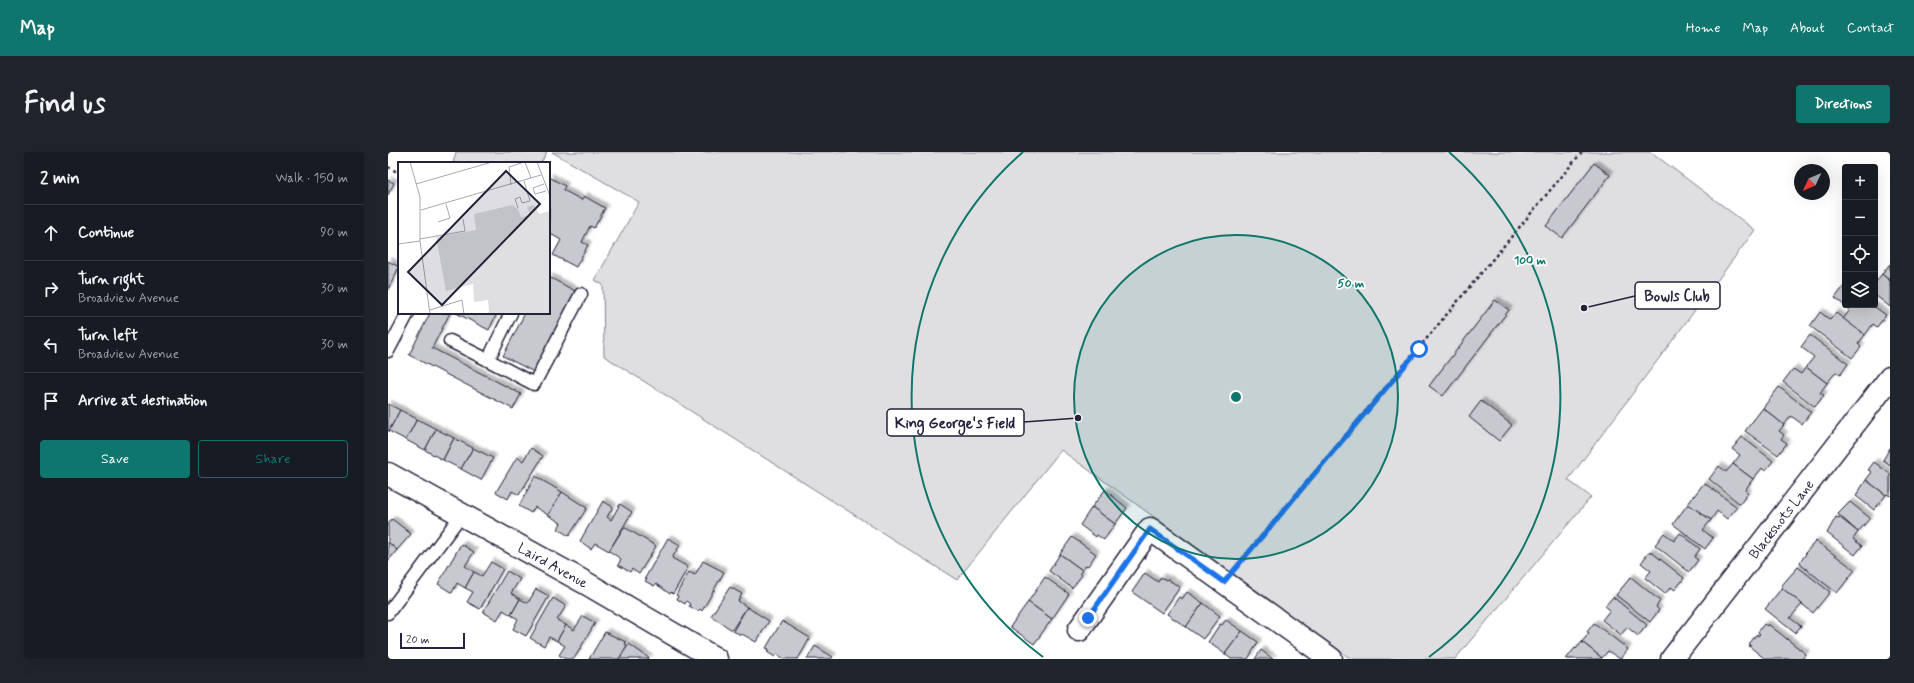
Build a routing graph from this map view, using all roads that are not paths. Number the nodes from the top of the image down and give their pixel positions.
1 (581, 294) dead end
2 (407, 314) edge
3 (511, 314) edge
4 (450, 341) dead end
5 (388, 351) edge
6 (488, 360) junction
7 (1890, 378) edge
8 (388, 474) edge
9 (462, 514) junction
10 (388, 613) edge
11 (1079, 630) dead end
12 (716, 659) edge
13 (1332, 659) edge
14 (1672, 659) edge

1 - 6 lane
2 - 5 lane
3 - 6 lane
4 - 6 lane
7 - 14 street, Blackshots Lane
8 - 9 street, Laird Avenue
9 - 10 lane
9 - 12 street, Laird Avenue
11 - 13 street

